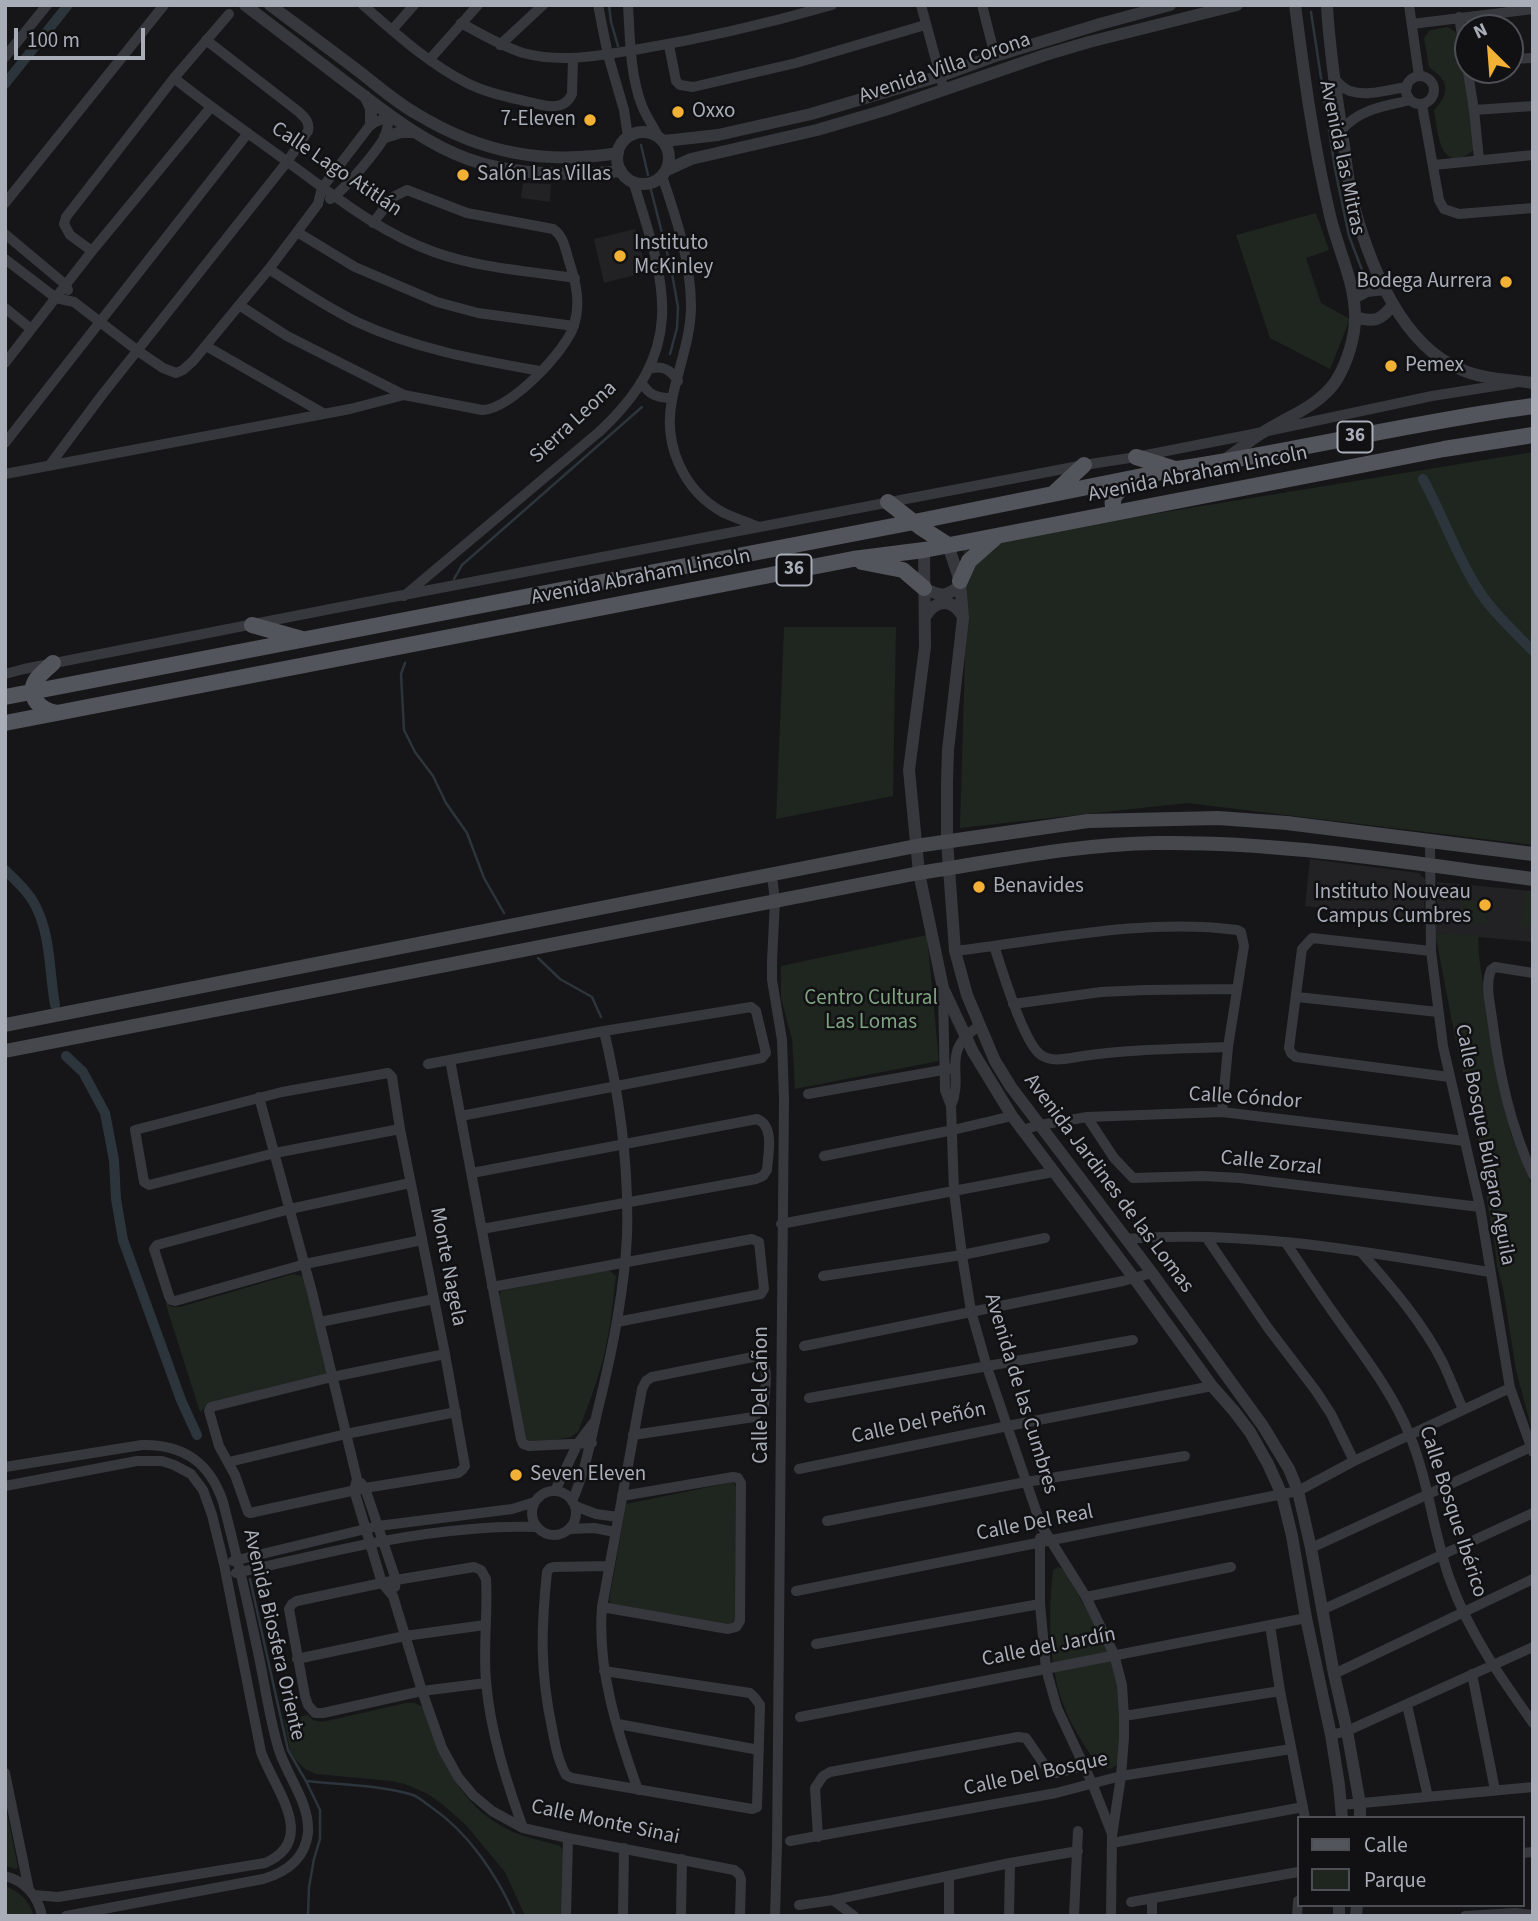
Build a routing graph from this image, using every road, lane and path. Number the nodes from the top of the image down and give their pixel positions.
1 (47, 5) edge
2 (164, 5) edge
3 (245, 5) edge
4 (271, 5) edge
5 (363, 5) edge
6 (414, 5) edge
7 (478, 5) edge
8 (543, 5) edge
9 (598, 5) edge
10 (628, 5) edge
11 (832, 5) edge
12 (921, 5) edge
13 (982, 5) edge
14 (1170, 5) edge
15 (1237, 5) edge
16 (1295, 5) edge
17 (1327, 5) edge
18 (1409, 5) edge
19 (1533, 9) edge
20 (229, 13) dead end
21 (1492, 14) edge
22 (1454, 19) edge
23 (461, 23) junction
24 (1412, 24) junction
25 (925, 25) junction
26 (392, 30) junction
27 (206, 40) junction
28 (500, 45) junction
29 (669, 45) junction
30 (631, 51) junction
31 (608, 55) junction
32 (995, 56) junction
33 (5, 57) edge
34 (430, 59) junction
35 (573, 59) junction
36 (940, 76) junction
37 (1419, 76) junction
38 (1333, 77) junction
39 (174, 78) junction
40 (1470, 84) edge
41 (1407, 87) junction
42 (381, 88) junction
43 (944, 90) junction
44 (1366, 93) junction
45 (365, 96) junction
46 (1410, 100) junction
47 (1422, 104) junction
48 (642, 105) junction
49 (1533, 106) edge
50 (211, 107) junction
51 (1369, 109) junction
52 (624, 110) junction
53 (1474, 110) junction
54 (415, 113) junction
55 (390, 116) junction
56 (371, 124) junction
57 (1342, 129) junction
58 (248, 133) junction
59 (418, 133) junction
60 (384, 137) junction
61 (628, 137) junction
62 (361, 138) junction
63 (661, 138) junction
64 (375, 150) junction
65 (618, 153) junction
66 (1533, 155) edge
67 (1479, 159) junction
68 (287, 162) junction
69 (1434, 165) junction
70 (621, 171) junction
71 (664, 173) junction
72 (632, 181) junction
73 (322, 188) junction
74 (334, 197) junction
75 (5, 203) edge
76 (318, 204) junction
77 (1533, 208) edge
78 (373, 223) junction
79 (297, 232) junction
80 (5, 234) edge
81 (92, 251) junction
82 (5, 259) edge
83 (269, 269) junction
84 (575, 278) junction
85 (66, 285) junction
86 (1385, 289) junction
87 (56, 298) junction
88 (1354, 298) junction
89 (74, 302) junction
90 (239, 305) junction
91 (1393, 305) junction
92 (5, 308) edge
93 (1355, 317) junction
94 (100, 322) junction
95 (574, 326) junction
96 (31, 330) junction
97 (206, 346) junction
98 (138, 351) junction
99 (5, 363) edge
100 (649, 369) junction
101 (540, 371) junction
102 (678, 381) junction
103 (641, 382) junction
104 (1530, 382) edge
105 (404, 395) junction
106 (672, 398) junction
107 (1533, 406) edge
108 (323, 413) junction
109 (1264, 432) junction
110 (1533, 435) edge
111 (5, 443) edge
112 (1136, 457) junction
113 (1221, 463) junction
114 (1084, 465) junction
115 (49, 466) junction
116 (1177, 469) junction
117 (5, 474) edge
118 (1138, 478) junction
119 (1053, 494) junction
120 (888, 502) junction
121 (970, 511) junction
122 (1115, 512) junction
123 (914, 523) junction
124 (758, 527) junction
125 (999, 534) junction
126 (942, 541) junction
127 (924, 550) junction
128 (853, 559) junction
129 (960, 583) junction
130 (924, 587) junction
131 (403, 596) junction
132 (925, 617) junction
133 (963, 618) junction
134 (252, 625) junction
135 (304, 640) junction
136 (53, 663) junction
137 (5, 674) edge
138 (33, 692) junction
139 (5, 697) edge
140 (57, 713) junction
141 (5, 723) edge
142 (947, 841) junction
143 (1430, 841) junction
144 (916, 846) junction
145 (1527, 854) edge
146 (1429, 866) junction
147 (949, 869) junction
148 (919, 873) junction
149 (772, 876) junction
150 (1526, 878) edge
151 (775, 901) junction
152 (994, 946) junction
153 (955, 951) junction
154 (1431, 951) junction
155 (1533, 973) edge
156 (943, 988) junction
157 (1236, 989) junction
158 (1297, 997) junction
159 (1013, 1004) junction
160 (1438, 1012) junction
161 (55, 1016) junction
162 (5, 1026) edge
163 (979, 1026) junction
164 (604, 1031) junction
165 (965, 1037) junction
166 (60, 1041) junction
167 (1228, 1047) junction
168 (5, 1051) edge
169 (450, 1060) junction
170 (428, 1064) dead end
171 (949, 1068) junction
172 (1449, 1077) junction
173 (616, 1085) junction
174 (808, 1094) dead end
175 (259, 1097) junction
176 (1222, 1112) junction
177 (461, 1116) junction
178 (1012, 1116) junction
179 (1087, 1116) junction
180 (1040, 1125) junction
181 (400, 1129) junction
182 (953, 1130) junction
183 (1022, 1130) junction
184 (1465, 1141) junction
185 (623, 1144) junction
186 (275, 1153) junction
187 (824, 1156) dead end
188 (472, 1172) junction
189 (1053, 1172) junction
190 (1533, 1175) edge
191 (410, 1183) junction
192 (954, 1192) junction
193 (626, 1204) junction
194 (1480, 1207) junction
195 (290, 1209) junction
196 (781, 1224) junction
197 (482, 1229) junction
198 (1206, 1237) junction
199 (1045, 1238) dead end
200 (1126, 1239) junction
201 (422, 1240) junction
202 (1286, 1243) junction
203 (1361, 1252) junction
204 (961, 1255) junction
205 (624, 1263) junction
206 (305, 1265) junction
207 (1490, 1272) junction
208 (1152, 1273) junction
209 (823, 1276) dead end
210 (1134, 1278) junction
211 (492, 1287) junction
212 (434, 1299) junction
213 (971, 1311) junction
214 (320, 1322) junction
215 (617, 1322) junction
216 (1133, 1340) dead end
217 (804, 1346) dead end
218 (445, 1354) junction
219 (987, 1367) junction
220 (332, 1377) junction
221 (1212, 1386) junction
222 (1510, 1388) junction
223 (809, 1398) dead end
224 (1463, 1409) junction
225 (456, 1412) junction
226 (595, 1420) junction
227 (1008, 1426) junction
228 (346, 1434) junction
229 (633, 1435) junction
230 (1410, 1436) junction
231 (578, 1443) junction
232 (592, 1443) junction
233 (1532, 1449) edge
234 (1185, 1456) dead end
235 (1354, 1461) junction
236 (229, 1462) junction
237 (5, 1467) edge
238 (799, 1469) dead end
239 (1026, 1482) junction
240 (5, 1486) edge
241 (359, 1486) junction
242 (555, 1491) junction
243 (1298, 1491) junction
244 (1282, 1495) junction
245 (1427, 1495) junction
246 (622, 1496) junction
247 (535, 1502) junction
248 (574, 1504) junction
249 (1533, 1513) edge
250 (618, 1517) junction
251 (827, 1521) dead end
252 (378, 1526) junction
253 (537, 1527) junction
254 (366, 1529) junction
255 (569, 1529) junction
256 (615, 1532) junction
257 (383, 1541) junction
258 (1046, 1542) junction
259 (370, 1543) junction
260 (1311, 1548) junction
261 (1442, 1554) junction
262 (237, 1560) junction
263 (224, 1564) junction
264 (609, 1566) junction
265 (1231, 1567) dead end
266 (240, 1573) junction
267 (226, 1576) junction
268 (1533, 1579) edge
269 (396, 1580) junction
270 (382, 1583) junction
271 (796, 1591) dead end
272 (393, 1596) junction
273 (1086, 1597) junction
274 (1040, 1604) junction
275 (601, 1607) junction
276 (1322, 1610) junction
277 (1463, 1611) junction
278 (1306, 1618) junction
279 (485, 1625) junction
280 (1270, 1625) junction
281 (405, 1636) junction
282 (816, 1644) dead end
283 (1533, 1647) edge
284 (1114, 1654) junction
285 (298, 1659) junction
286 (1492, 1665) junction
287 (1046, 1669) junction
288 (604, 1671) junction
289 (1334, 1674) junction
290 (1472, 1674) junction
291 (486, 1683) junction
292 (422, 1691) junction
293 (1280, 1691) junction
294 (1407, 1705) junction
295 (1124, 1716) junction
296 (800, 1717) dead end
297 (1533, 1723) edge
298 (618, 1724) junction
299 (1347, 1731) junction
300 (1331, 1735) junction
301 (1291, 1749) junction
302 (759, 1750) junction
303 (1084, 1766) junction
304 (5, 1773) edge
305 (1121, 1776) junction
306 (1092, 1783) junction
307 (1533, 1787) edge
308 (638, 1790) junction
309 (1495, 1790) junction
310 (1428, 1797) junction
311 (1360, 1804) junction
312 (1304, 1812) edge
313 (1342, 1812) edge
314 (1360, 1816) edge
315 (523, 1828) junction
316 (1077, 1831) dead end
317 (818, 1837) junction
318 (568, 1838) junction
319 (1112, 1839) junction
320 (790, 1841) dead end
321 (624, 1848) junction
322 (1077, 1851) junction
323 (682, 1859) junction
324 (1010, 1863) junction
325 (1296, 1871) edge
326 (5, 1876) edge
327 (949, 1876) junction
328 (32, 1892) junction
329 (1152, 1899) junction
330 (833, 1900) junction
331 (1131, 1902) dead end
332 (812, 1903) junction
333 (799, 1905) dead end
334 (1533, 1914) edge
335 (42, 1916) edge
336 (66, 1916) edge
337 (566, 1916) edge
338 (623, 1916) edge
339 (681, 1916) edge
340 (740, 1916) edge
341 (775, 1916) edge
342 (812, 1916) edge
343 (854, 1916) edge
344 (948, 1916) edge
345 (1009, 1916) edge
346 (1074, 1916) edge
347 (1111, 1916) edge
348 (1152, 1916) edge
349 (1465, 1916) edge

1 - 33 street
2 - 75 street
3 - 45 street
4 - 42 street
5 - 26 street
6 - 26 street
7 - 23 street
8 - 28 street
9 - 31 street
10 - 30 street
11 - 29 street
12 - 25 street
13 - 32 street
14 - 32 street, Avenida Villa Corona
15 - 43 street, Avenida Villa Corona
16 - 88 street, Avenida las Mitras
17 - 38 street, Avenida las Mitras
18 - 24 street
19 - 21 street
20 - 27 street
22 - 24 street
23 - 28 street
23 - 34 street
24 - 37 street
25 - 29 street
25 - 36 street
26 - 34 street
27 - 39 street
27 - 68 street
28 - 35 street
29 - 30 street
30 - 31 street
30 - 48 street
31 - 35 street
31 - 52 street
32 - 36 street, Avenida Villa Corona
34 - 35 street
36 - 43 street
36 - 63 street, Avenida Villa Corona
37 - 41 street
37 - 47 street
38 - 44 street
38 - 57 street, Avenida las Mitras
39 - 50 street, Calle Lago Atitlán
39 - 81 street
40 - 53 street
41 - 44 street
41 - 46 street
42 - 54 street
42 - 55 street
43 - 71 street, Avenida Villa Corona
44 - 51 street
45 - 55 street
45 - 56 street
46 - 47 street
46 - 51 street
47 - 69 street
48 - 52 street
48 - 63 street
49 - 53 street
50 - 58 street, Calle Lago Atitlán
50 - 81 street
51 - 57 street
52 - 61 street
53 - 67 street
54 - 55 street
54 - 65 street
55 - 56 street
55 - 59 street
55 - 60 street
56 - 62 street
57 - 86 street, Avenida las Mitras
58 - 68 street, Calle Lago Atitlán
58 - 94 street
59 - 60 street
59 - 70 street
60 - 64 street
61 - 63 street
61 - 65 street
62 - 64 street
62 - 73 street
63 - 71 street
64 - 74 street
65 - 70 street
66 - 67 street
67 - 69 street
68 - 73 street, Calle Lago Atitlán
68 - 98 street
69 - 77 street
70 - 72 street
71 - 72 street
71 - 102 street
72 - 100 street, Sierra Leona
73 - 74 street, Calle Lago Atitlán
73 - 76 street
74 - 76 street
74 - 78 street, Calle Lago Atitlán
76 - 79 street
78 - 84 street, Calle Lago Atitlán
78 - 84 street
79 - 83 street
79 - 95 street
80 - 85 street
81 - 85 street
82 - 87 street
83 - 90 street
83 - 101 street
84 - 95 street
85 - 87 street
85 - 89 street
86 - 88 street
86 - 91 street, Avenida las Mitras
87 - 89 street
87 - 96 street
88 - 93 street, Avenida las Mitras
89 - 94 street
90 - 97 street
90 - 105 street
91 - 93 street
91 - 104 street, Avenida las Mitras
92 - 96 street
93 - 109 street, Avenida las Mitras
94 - 98 street
94 - 111 street
95 - 101 street
96 - 99 street
97 - 98 street
97 - 108 street
98 - 115 street
100 - 102 street
100 - 103 street, Sierra Leona
101 - 105 street
102 - 106 street
103 - 106 street
103 - 131 street, Sierra Leona
104 - 109 street
105 - 108 street
106 - 124 street
107 - 113 main road, 36
108 - 115 street
109 - 112 street
109 - 113 street, Avenida las Mitras
110 - 122 main road, Avenida Abraham Lincoln / 36
112 - 114 street
112 - 116 main road
113 - 116 main road, 36
114 - 119 main road
114 - 120 street
115 - 117 street
116 - 118 main road, 36
118 - 119 main road, 36
118 - 122 main road
119 - 121 main road, 36
120 - 123 main road
120 - 124 street
121 - 123 main road, 36
121 - 126 main road
122 - 125 main road, Avenida Abraham Lincoln / 36
123 - 126 main road
123 - 135 main road, 36
124 - 131 street
125 - 126 main road, Avenida Abraham Lincoln / 36
125 - 129 main road
126 - 127 main road, Avenida Abraham Lincoln / 36
126 - 129 street, Avenida Jardines de las Lomas
127 - 128 main road, Avenida Abraham Lincoln / 36
127 - 130 street, Avenida Jardines de las Lomas
128 - 130 main road
128 - 140 main road, Avenida Abraham Lincoln / 36
129 - 130 street
129 - 133 street, Avenida Jardines de las Lomas
130 - 132 street, Avenida Jardines de las Lomas
131 - 134 street
132 - 133 street
132 - 144 street, Avenida Jardines de las Lomas
133 - 142 street, Avenida Jardines de las Lomas
134 - 135 main road
134 - 136 street
135 - 138 main road, 36
136 - 137 street
136 - 138 main road
138 - 139 main road, 36
138 - 140 main road
140 - 141 main road, Avenida Abraham Lincoln / 36
142 - 143 main road
142 - 144 main road
142 - 147 street, Avenida Jardines de las Lomas
143 - 145 main road
143 - 146 street, Calle Bosque Búlgaro Aguila
144 - 148 street, Avenida Jardines de las Lomas
144 - 149 main road
145 - 150 main road
146 - 147 main road
146 - 150 main road
146 - 154 street, Calle Bosque Búlgaro Aguila
147 - 148 main road
147 - 153 street, Avenida Jardines de las Lomas
148 - 151 main road
148 - 156 street, Avenida Jardines de las Lomas
149 - 151 street, Calle Del Cañon
149 - 161 main road
151 - 166 main road
151 - 196 street, Calle Del Cañon
152 - 153 street
152 - 157 street
152 - 159 street
153 - 163 street, Avenida Jardines de las Lomas
154 - 158 street
154 - 160 street, Calle Bosque Búlgaro Aguila
155 - 190 street
156 - 165 street, Avenida Jardines de las Lomas
156 - 171 street, Avenida de las Cumbres
157 - 159 street
157 - 167 street
158 - 160 street
158 - 172 street
159 - 167 street
160 - 172 street, Calle Bosque Búlgaro Aguila
161 - 162 main road
161 - 166 main road
163 - 165 street
163 - 180 street, Avenida Jardines de las Lomas
164 - 169 street
164 - 173 street
164 - 173 street
165 - 171 street, Avenida de las Cumbres
165 - 178 street, Avenida Jardines de las Lomas
166 - 168 main road
167 - 176 street
169 - 170 street
169 - 177 street
171 - 174 street
171 - 182 street, Avenida de las Cumbres
172 - 184 street, Calle Bosque Búlgaro Aguila
173 - 177 street
173 - 185 street
175 - 181 street, Monte Nagela
175 - 186 street
175 - 186 street
176 - 179 street, Calle Cóndor
176 - 184 street, Calle Cóndor
177 - 188 street
178 - 182 street
178 - 183 street, Avenida Jardines de las Lomas
179 - 180 street, Calle Cóndor
179 - 194 street, Calle Zorzal
180 - 183 street, Calle Cóndor
180 - 200 street, Avenida Jardines de las Lomas
181 - 186 street
181 - 191 street, Monte Nagela
182 - 187 street
182 - 192 street, Avenida de las Cumbres
183 - 189 street, Avenida Jardines de las Lomas
184 - 194 street, Calle Bosque Búlgaro Aguila
185 - 188 street
185 - 193 street
185 - 193 street
186 - 195 street
188 - 197 street
189 - 192 street
189 - 210 street, Avenida Jardines de las Lomas
191 - 195 street
191 - 201 street, Monte Nagela
192 - 196 street
192 - 204 street, Avenida de las Cumbres
193 - 197 street
193 - 205 street
194 - 207 street, Calle Bosque Búlgaro Aguila
195 - 206 street
195 - 206 street
196 - 341 street, Calle Del Cañon
197 - 211 street
198 - 200 street
198 - 202 street
198 - 235 street
199 - 204 street
200 - 208 street, Avenida Jardines de las Lomas
201 - 206 street
201 - 212 street, Monte Nagela
202 - 203 street
202 - 230 street, Calle Bosque Ibérico
203 - 207 street
203 - 224 street
204 - 209 street
204 - 213 street, Avenida de las Cumbres
205 - 211 street
205 - 215 street
205 - 215 street
206 - 214 street
207 - 222 street, Calle Bosque Búlgaro Aguila
208 - 210 street
208 - 243 street, Avenida Jardines de las Lomas
210 - 213 street
210 - 221 street, Avenida Jardines de las Lomas
211 - 231 street
212 - 214 street
212 - 218 street, Monte Nagela
213 - 217 street
213 - 219 street, Avenida de las Cumbres
214 - 220 street
215 - 226 street
216 - 219 street
218 - 220 street
218 - 225 street, Monte Nagela
219 - 223 street
219 - 227 street, Avenida de las Cumbres
220 - 228 street
220 - 236 street
221 - 227 street, Calle Del Peñón
221 - 244 street, Avenida Jardines de las Lomas
222 - 224 street, Calle Del Real
222 - 233 street, Calle Bosque Búlgaro Aguila
224 - 230 street, Calle Del Real
225 - 228 street
225 - 241 street, Monte Nagela
226 - 231 street
226 - 232 street
227 - 238 street, Calle Del Peñón
227 - 239 street, Avenida de las Cumbres
228 - 236 street
228 - 241 street
229 - 229 street
229 - 246 street
230 - 235 street, Calle Del Real
230 - 245 street, Calle Bosque Ibérico
231 - 232 street
231 - 242 street
232 - 248 street
233 - 245 street
234 - 239 street
235 - 243 street, Calle Del Real
236 - 241 street
237 - 262 street, Avenida Biosfera Oriente
239 - 251 street
239 - 258 street, Avenida de las Cumbres
240 - 263 street, Avenida Biosfera Oriente
241 - 252 street
241 - 254 street
242 - 247 street
242 - 248 street
243 - 244 street, Calle Del Real
243 - 260 street, Avenida Jardines de las Lomas
244 - 258 street, Calle Del Real
244 - 278 street, Avenida Jardines de las Lomas
245 - 260 street
245 - 261 street, Calle Bosque Ibérico
246 - 250 street
246 - 275 street
247 - 252 street
247 - 253 street
248 - 250 street
248 - 255 street
249 - 261 street
250 - 256 street
252 - 254 street
252 - 257 street
253 - 255 street
253 - 257 street
254 - 259 street
254 - 262 street
255 - 256 street
256 - 264 street
257 - 259 street
257 - 269 street
258 - 271 street, Calle Del Real
258 - 273 street
258 - 274 street, Avenida de las Cumbres
259 - 266 street
259 - 270 street
260 - 276 street, Avenida Jardines de las Lomas
261 - 276 street
261 - 277 street, Calle Bosque Ibérico
262 - 263 street
262 - 266 street, Avenida Biosfera Oriente
263 - 267 street, Avenida Biosfera Oriente
264 - 275 street
264 - 308 street
265 - 273 street
266 - 267 street
266 - 336 street, Avenida Biosfera Oriente
267 - 328 street, Avenida Biosfera Oriente
268 - 277 street
269 - 270 street
269 - 272 street
269 - 279 street
270 - 272 street
270 - 285 street
272 - 281 street, Calle Monte Sinai
273 - 284 street
274 - 282 street
274 - 287 street, Avenida de las Cumbres
275 - 288 street
276 - 289 street, Avenida Jardines de las Lomas
277 - 286 street, Calle Bosque Ibérico
277 - 289 street
278 - 280 street, Calle del Jardín
278 - 300 street, Avenida Jardines de las Lomas
279 - 281 street
279 - 291 street
280 - 284 street, Calle del Jardín
280 - 293 street
281 - 285 street
281 - 292 street, Calle Monte Sinai
283 - 286 street
284 - 287 street, Calle del Jardín
284 - 295 street
285 - 292 street
286 - 290 street
286 - 297 street, Calle Bosque Ibérico
287 - 296 street, Calle del Jardín
287 - 303 street, Avenida de las Cumbres
288 - 298 street
288 - 302 street
289 - 299 street, Avenida Jardines de las Lomas
290 - 294 street
290 - 309 street
291 - 292 street
291 - 315 street
292 - 315 street, Calle Monte Sinai
293 - 295 street
293 - 301 street
294 - 299 street
294 - 310 street
295 - 305 street
298 - 302 street
298 - 308 street
299 - 300 street
299 - 311 street, Avenida Jardines de las Lomas
300 - 313 street, Avenida Jardines de las Lomas
301 - 305 street, Calle Del Bosque
301 - 312 street
302 - 308 street
303 - 306 street, Avenida de las Cumbres
303 - 317 street
304 - 328 street
305 - 306 street, Calle Del Bosque
305 - 319 street
306 - 317 street, Calle Del Bosque
306 - 319 street, Avenida de las Cumbres
307 - 309 street
309 - 310 street
310 - 311 street
311 - 313 street
311 - 314 street, Avenida Jardines de las Lomas
312 - 319 street
315 - 318 street, Calle Monte Sinai
316 - 322 street
317 - 320 street, Calle Del Bosque
318 - 321 street, Calle Monte Sinai
318 - 337 street
319 - 347 street
321 - 323 street, Calle Monte Sinai
321 - 338 street
322 - 324 street
322 - 346 street
323 - 339 street
323 - 340 street, Calle Monte Sinai
324 - 327 street
324 - 345 street
325 - 329 street
326 - 328 street
327 - 330 street
327 - 344 street
328 - 335 street
329 - 331 street
329 - 348 street
330 - 332 street
330 - 343 street
332 - 333 street
332 - 342 street
334 - 349 street

